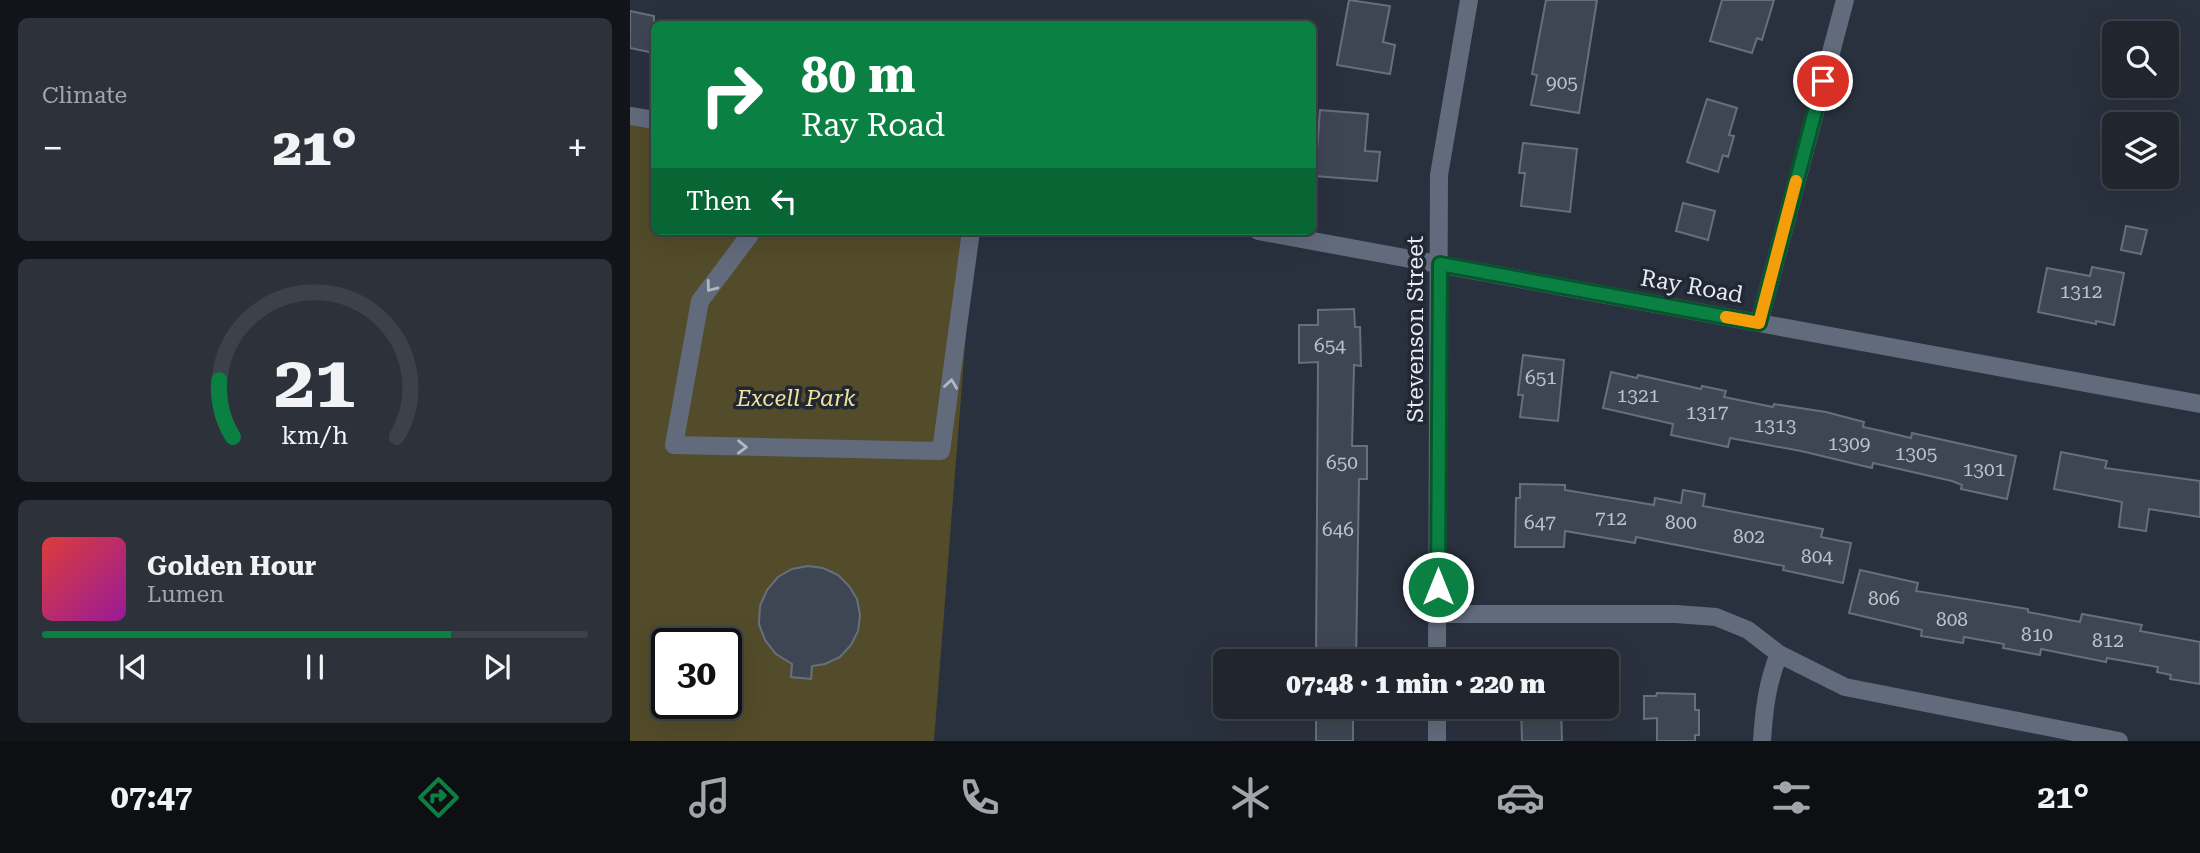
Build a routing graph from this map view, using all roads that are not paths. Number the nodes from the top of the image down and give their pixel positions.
1 (1469, 0) edge
2 (1845, 0) edge
3 (630, 116) edge
4 (651, 120) edge
5 (749, 235) edge
6 (970, 235) edge
7 (1280, 235) edge
8 (1440, 264) junction
9 (1759, 323) junction
10 (2200, 404) edge
11 (1438, 614) junction
12 (1437, 649) edge
13 (1779, 654) junction
14 (1437, 719) edge
15 (1437, 741) edge
16 (1762, 741) edge
17 (2119, 741) edge

1 - 8 street, Stevenson Street
2 - 9 street
3 - 4 street
5 -> 6 street
7 - 8 street, Ray Road
8 - 9 street, Ray Road
8 - 11 street, Stevenson Street
9 - 10 street, Ray Road
11 - 12 street, Stevenson Street
11 - 13 street
13 - 16 street
13 - 17 street
14 - 15 street

